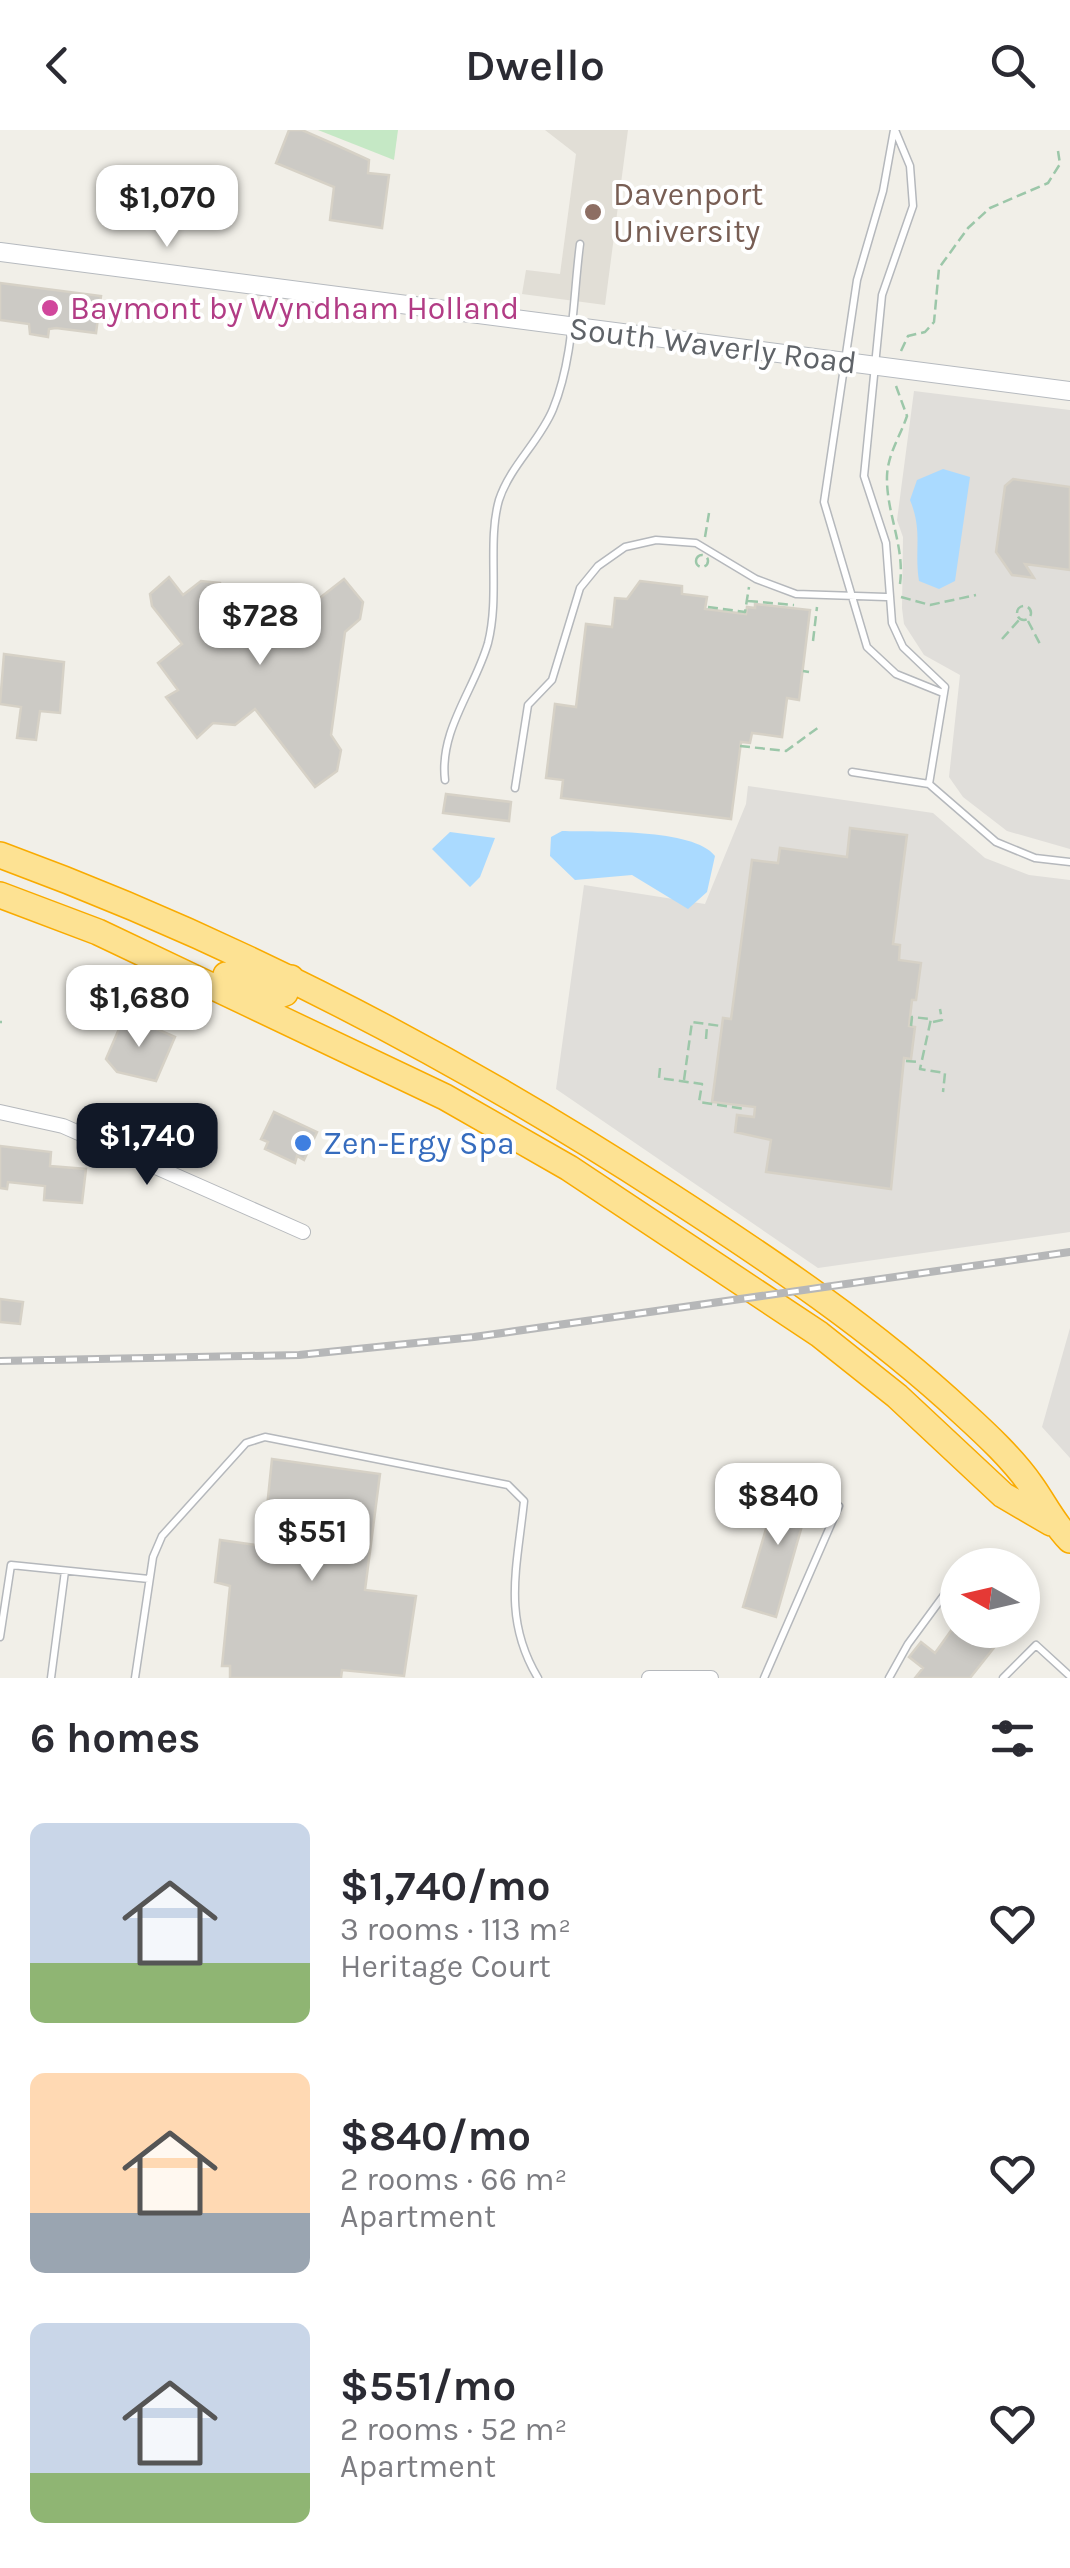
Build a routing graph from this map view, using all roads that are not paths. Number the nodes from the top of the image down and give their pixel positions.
1 (894, 130) edge
2 (580, 244) dead end
3 (0, 252) edge
4 (570, 326) junction
5 (846, 361) junction
6 (873, 365) junction
7 (1070, 390) edge
8 (886, 597) junction
9 (852, 598) junction
10 (944, 690) junction
11 (852, 772) dead end
12 (445, 780) dead end
13 (928, 784) junction
14 (515, 788) dead end
15 (0, 856) edge
16 (1070, 862) edge
17 (0, 895) edge
18 (98, 932) junction
19 (291, 978) junction
20 (0, 1112) edge
21 (303, 1232) dead end
22 (838, 1506) dead end
23 (1063, 1532) edge
24 (66, 1570) junction
25 (150, 1579) junction
26 (940, 1600) edge
27 (0, 1636) edge
28 (1070, 1676) edge
29 (50, 1678) edge
30 (135, 1678) edge
31 (538, 1678) edge
32 (649, 1678) edge
33 (711, 1678) edge
34 (764, 1678) edge
35 (889, 1678) edge
36 (1003, 1678) edge

1 - 5 lane
1 - 6 lane
2 - 4 lane
3 - 4 main road, South Waverly Road
4 - 5 main road, South Waverly Road
4 - 12 lane
5 - 6 main road, South Waverly Road
5 - 9 lane
6 - 7 main road, South Waverly Road
6 - 8 lane
8 - 9 lane
8 - 10 lane
9 - 10 lane
9 - 14 lane
10 - 13 lane
11 - 13 lane
13 - 16 lane
15 - 19 highway
17 - 18 highway
18 - 19 highway
18 - 23 highway
19 - 23 highway
20 - 21 street
22 - 34 lane
24 - 25 lane
24 - 27 lane
24 - 29 lane
25 - 30 lane
25 - 31 lane
26 - 35 lane
28 - 36 lane
32 - 33 street

